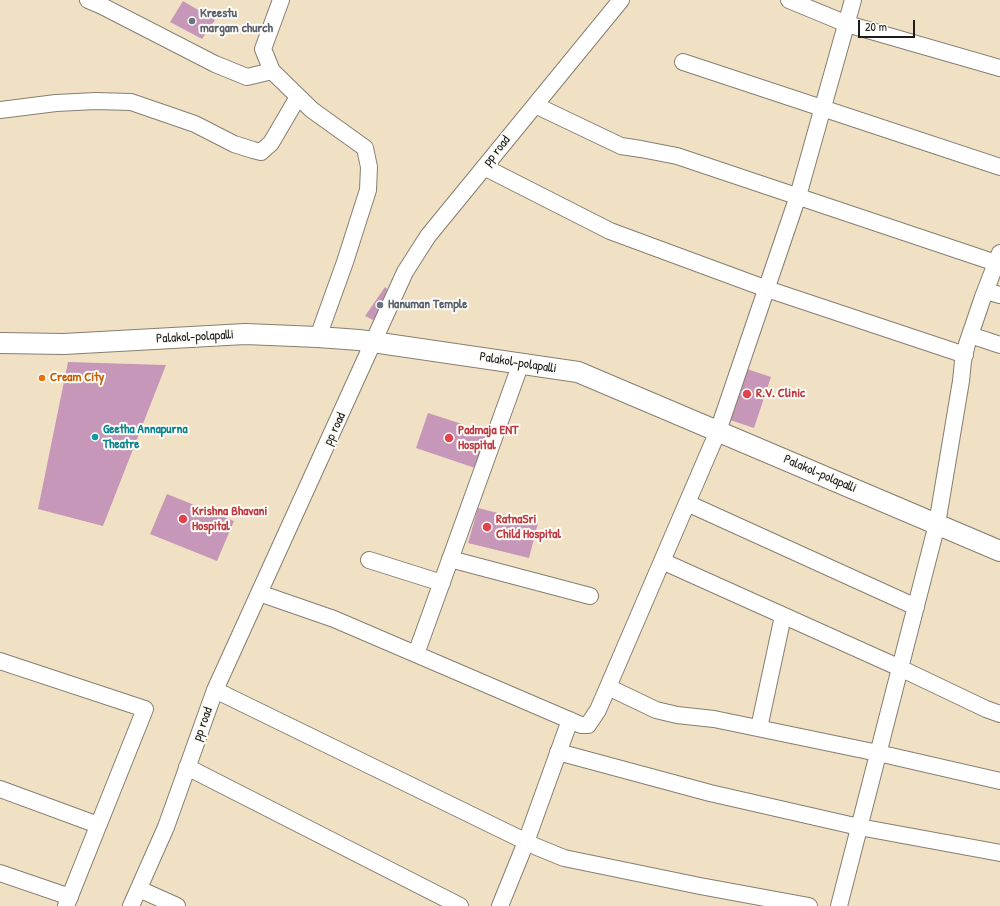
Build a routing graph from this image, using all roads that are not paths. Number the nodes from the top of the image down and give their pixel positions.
1 (88, 0) edge
2 (281, 0) edge
3 (621, 0) edge
4 (789, 0) edge
5 (854, 0) edge
6 (847, 24) junction
7 (683, 62) dead end
8 (1000, 68) edge
9 (272, 71) junction
10 (298, 97) junction
11 (535, 105) junction
12 (823, 107) junction
13 (0, 110) edge
14 (1000, 166) edge
15 (484, 167) junction
16 (798, 196) junction
17 (998, 258) edge
18 (766, 289) junction
19 (993, 293) edge
20 (970, 335) junction
21 (318, 337) junction
22 (374, 342) junction
23 (0, 343) edge
24 (1000, 345) edge
25 (965, 355) junction
26 (521, 363) junction
27 (718, 431) junction
28 (687, 503) junction
29 (937, 524) junction
30 (1000, 551) edge
31 (450, 559) junction
32 (368, 560) dead end
33 (662, 561) junction
34 (442, 583) junction
35 (259, 593) junction
36 (590, 596) dead end
37 (916, 607) junction
38 (783, 616) junction
39 (416, 654) junction
40 (0, 661) edge
41 (900, 668) junction
42 (608, 687) junction
43 (215, 690) junction
44 (1000, 714) edge
45 (570, 720) junction
46 (759, 728) junction
47 (558, 752) junction
48 (878, 753) junction
49 (187, 767) junction
50 (1000, 781) edge
51 (0, 788) edge
52 (98, 825) junction
53 (859, 827) junction
54 (526, 842) junction
55 (1000, 853) edge
56 (0, 873) edge
57 (139, 889) junction
58 (68, 902) edge
59 (504, 905) edge
60 (131, 906) edge
61 (177, 906) edge
62 (460, 906) edge
63 (809, 906) edge
64 (839, 906) edge

1 - 9 street
2 - 9 street
3 - 11 street, pp road
4 - 6 street
5 - 6 street
6 - 8 street
6 - 12 street
7 - 12 street
9 - 10 street
10 - 13 street
10 - 21 street
11 - 15 street, pp road
11 - 16 street
12 - 14 street
12 - 16 street
15 - 18 street
15 - 22 street, pp road
16 - 17 street
16 - 18 street
17 - 19 street
18 - 25 street
18 - 27 street
19 - 20 street
20 - 24 street
20 - 25 street
21 - 22 street, Palakol-polapalli
21 - 23 street, Palakol-polapalli
22 - 26 street, Palakol-polapalli
22 - 35 street, pp road
25 - 29 street
26 - 27 street, Palakol-polapalli
26 - 31 street
27 - 28 street
27 - 29 street, Palakol-polapalli
28 - 33 street
28 - 37 street
29 - 30 street, Palakol-polapalli
29 - 37 street
31 - 34 street
31 - 36 street
32 - 34 street
33 - 38 street
33 - 42 street
34 - 39 street
35 - 39 street
35 - 43 street, pp road
37 - 41 street
38 - 41 street
38 - 46 street
39 - 45 street
40 - 52 street
41 - 44 street
41 - 48 street
42 - 45 street
42 - 46 street
43 - 49 street, pp road
43 - 54 street
45 - 47 street
46 - 48 street
47 - 53 street
47 - 54 street
48 - 50 street
48 - 53 street
49 - 57 street, pp road
49 - 62 street
51 - 52 street
52 - 58 street
53 - 55 street
53 - 64 street
54 - 59 street
54 - 63 street
56 - 58 street
57 - 60 street, pp road
57 - 61 street

